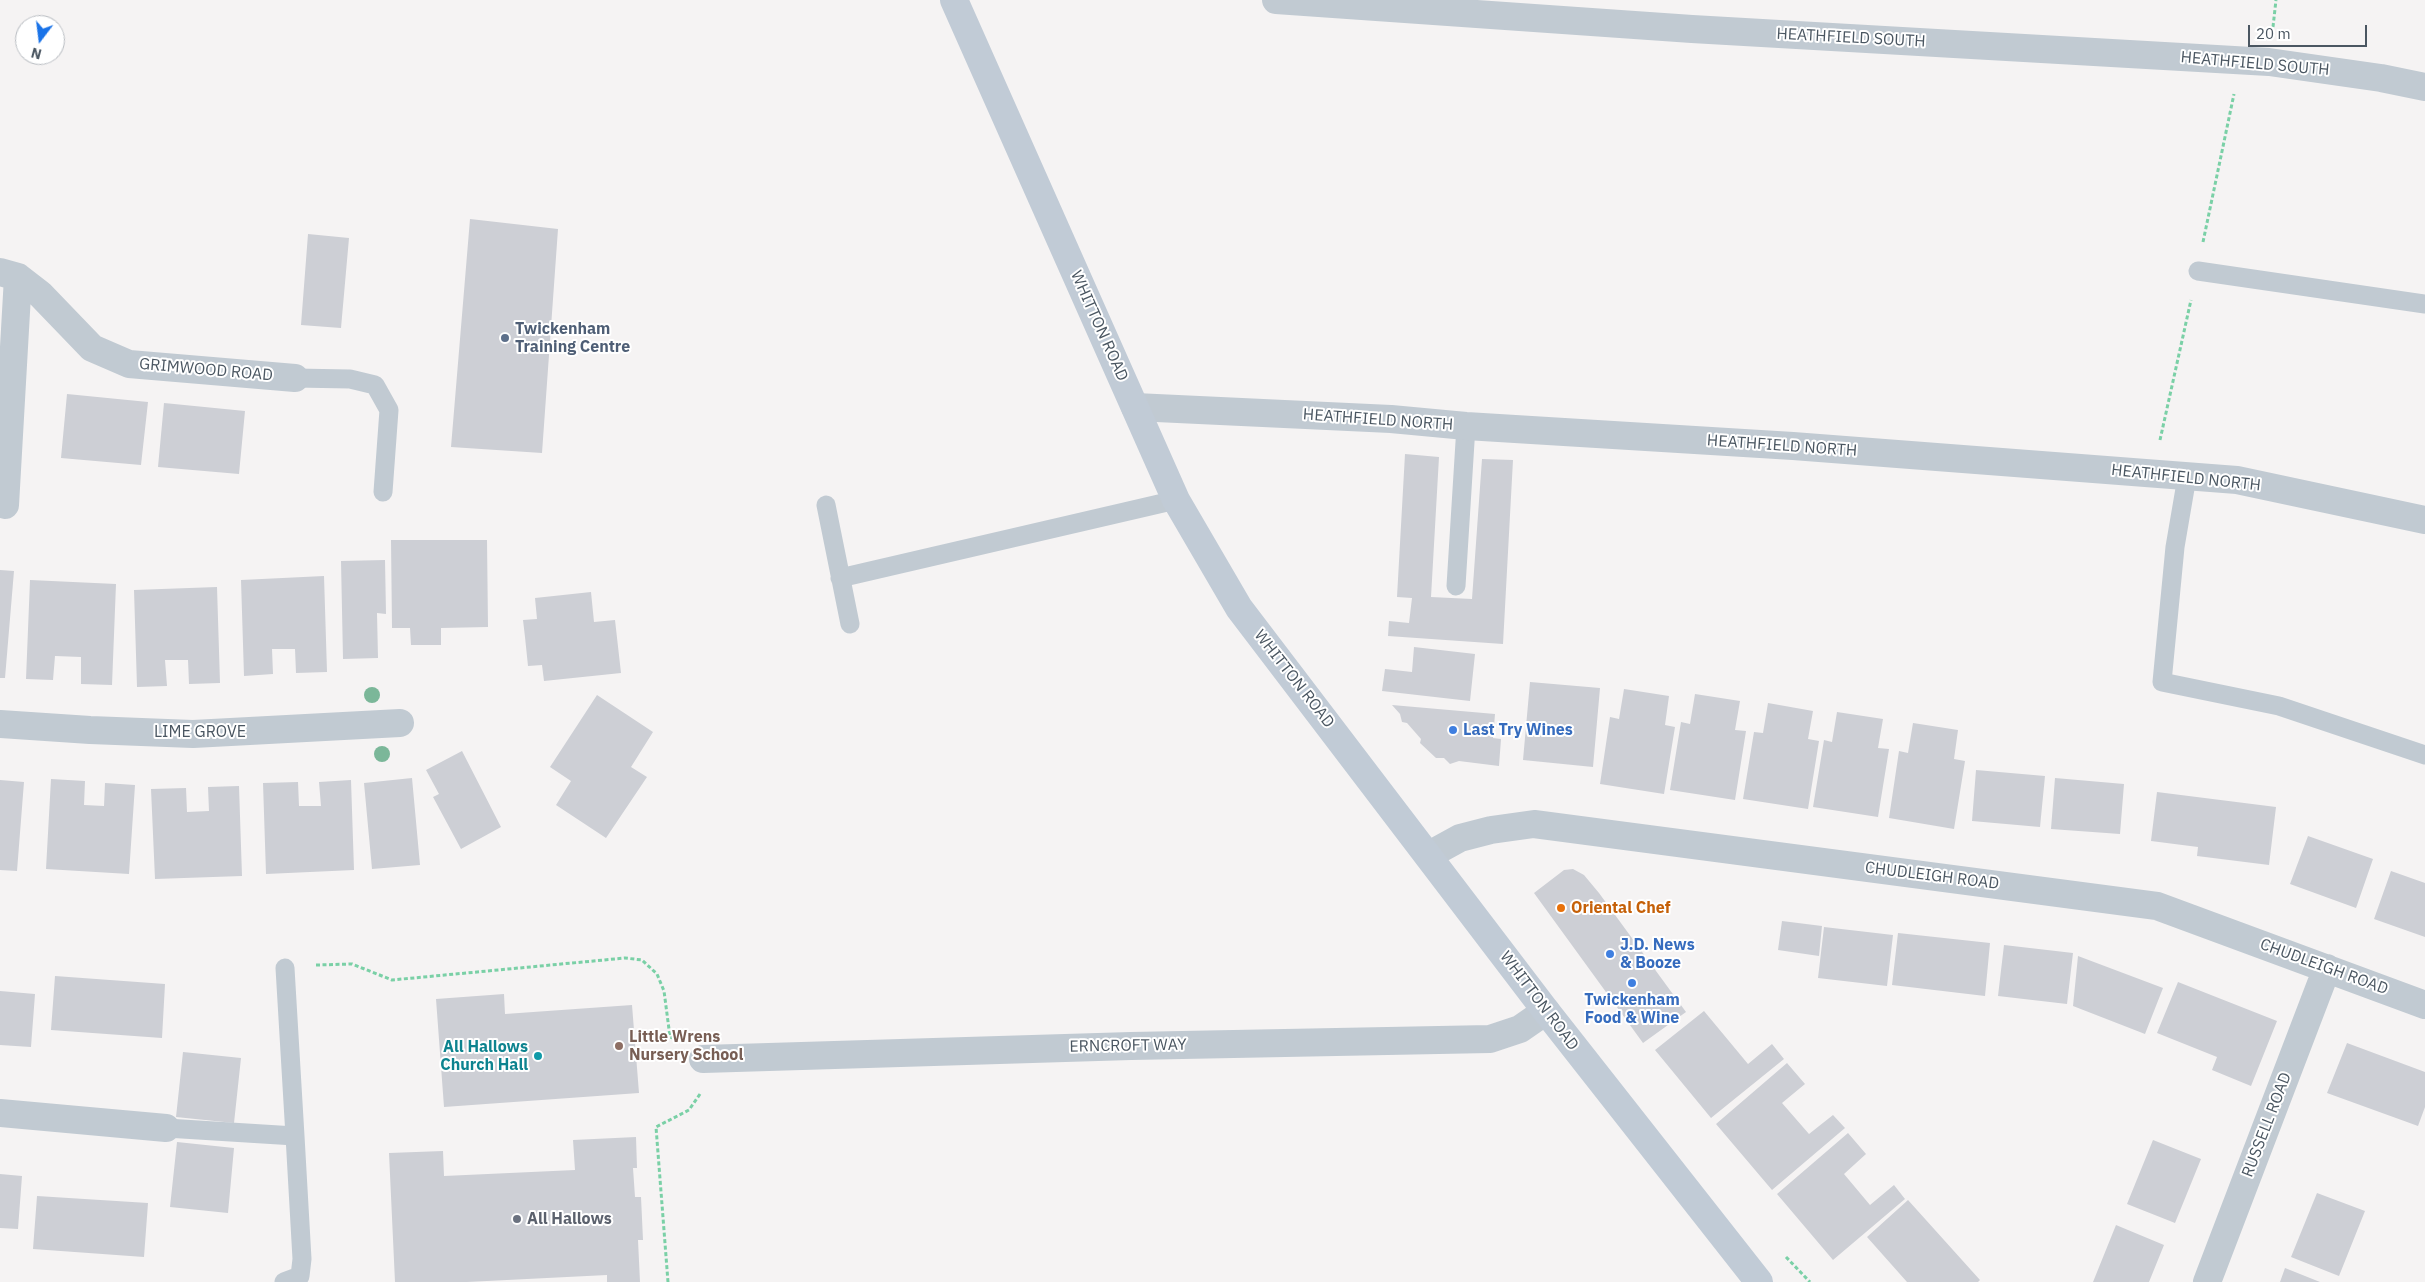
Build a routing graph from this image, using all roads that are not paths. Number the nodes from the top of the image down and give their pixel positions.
1 (954, 0) edge
2 (1276, 0) edge
3 (2425, 87) edge
4 (2198, 271) dead end
5 (9, 274) edge
6 (2425, 304) edge
7 (295, 378) joint
8 (1135, 407) junction
9 (1466, 426) junction
10 (2187, 477) junction
11 (382, 492) dead end
12 (1176, 500) junction
13 (5, 505) dead end
14 (826, 505) dead end
15 (2425, 520) edge
16 (840, 578) junction
17 (1456, 586) dead end
18 (850, 624) dead end
19 (400, 723) dead end
20 (0, 724) edge
21 (2425, 755) edge
22 (1429, 855) junction
23 (285, 968) dead end
24 (2327, 968) junction
25 (2425, 1005) edge
26 (1546, 1011) junction
27 (703, 1059) road end
28 (0, 1113) edge
29 (166, 1128) joint
30 (295, 1136) junction
31 (284, 1282) edge
32 (1759, 1282) edge
33 (2207, 1282) edge

1 - 8 main road, WHITTON ROAD
2 - 3 street, HEATHFIELD SOUTH
4 - 6 lane
5 - 7 street, GRIMWOOD ROAD
5 - 13 street
7 - 11 lane
8 - 9 street, HEATHFIELD NORTH
8 - 12 main road, WHITTON ROAD
9 - 10 street, HEATHFIELD NORTH
9 - 17 lane
10 - 15 street, HEATHFIELD NORTH
10 - 21 lane
12 - 16 lane
12 - 22 main road, WHITTON ROAD
14 - 16 lane
16 - 18 lane
19 - 20 street, LIME GROVE
22 - 24 street, CHUDLEIGH ROAD
22 - 26 main road, WHITTON ROAD
23 - 30 lane
24 - 25 street, CHUDLEIGH ROAD
24 - 33 street, RUSSELL ROAD
26 - 27 street, ERNCROFT WAY
26 - 32 main road, WHITTON ROAD
28 - 29 street
29 - 30 lane
30 - 31 lane

